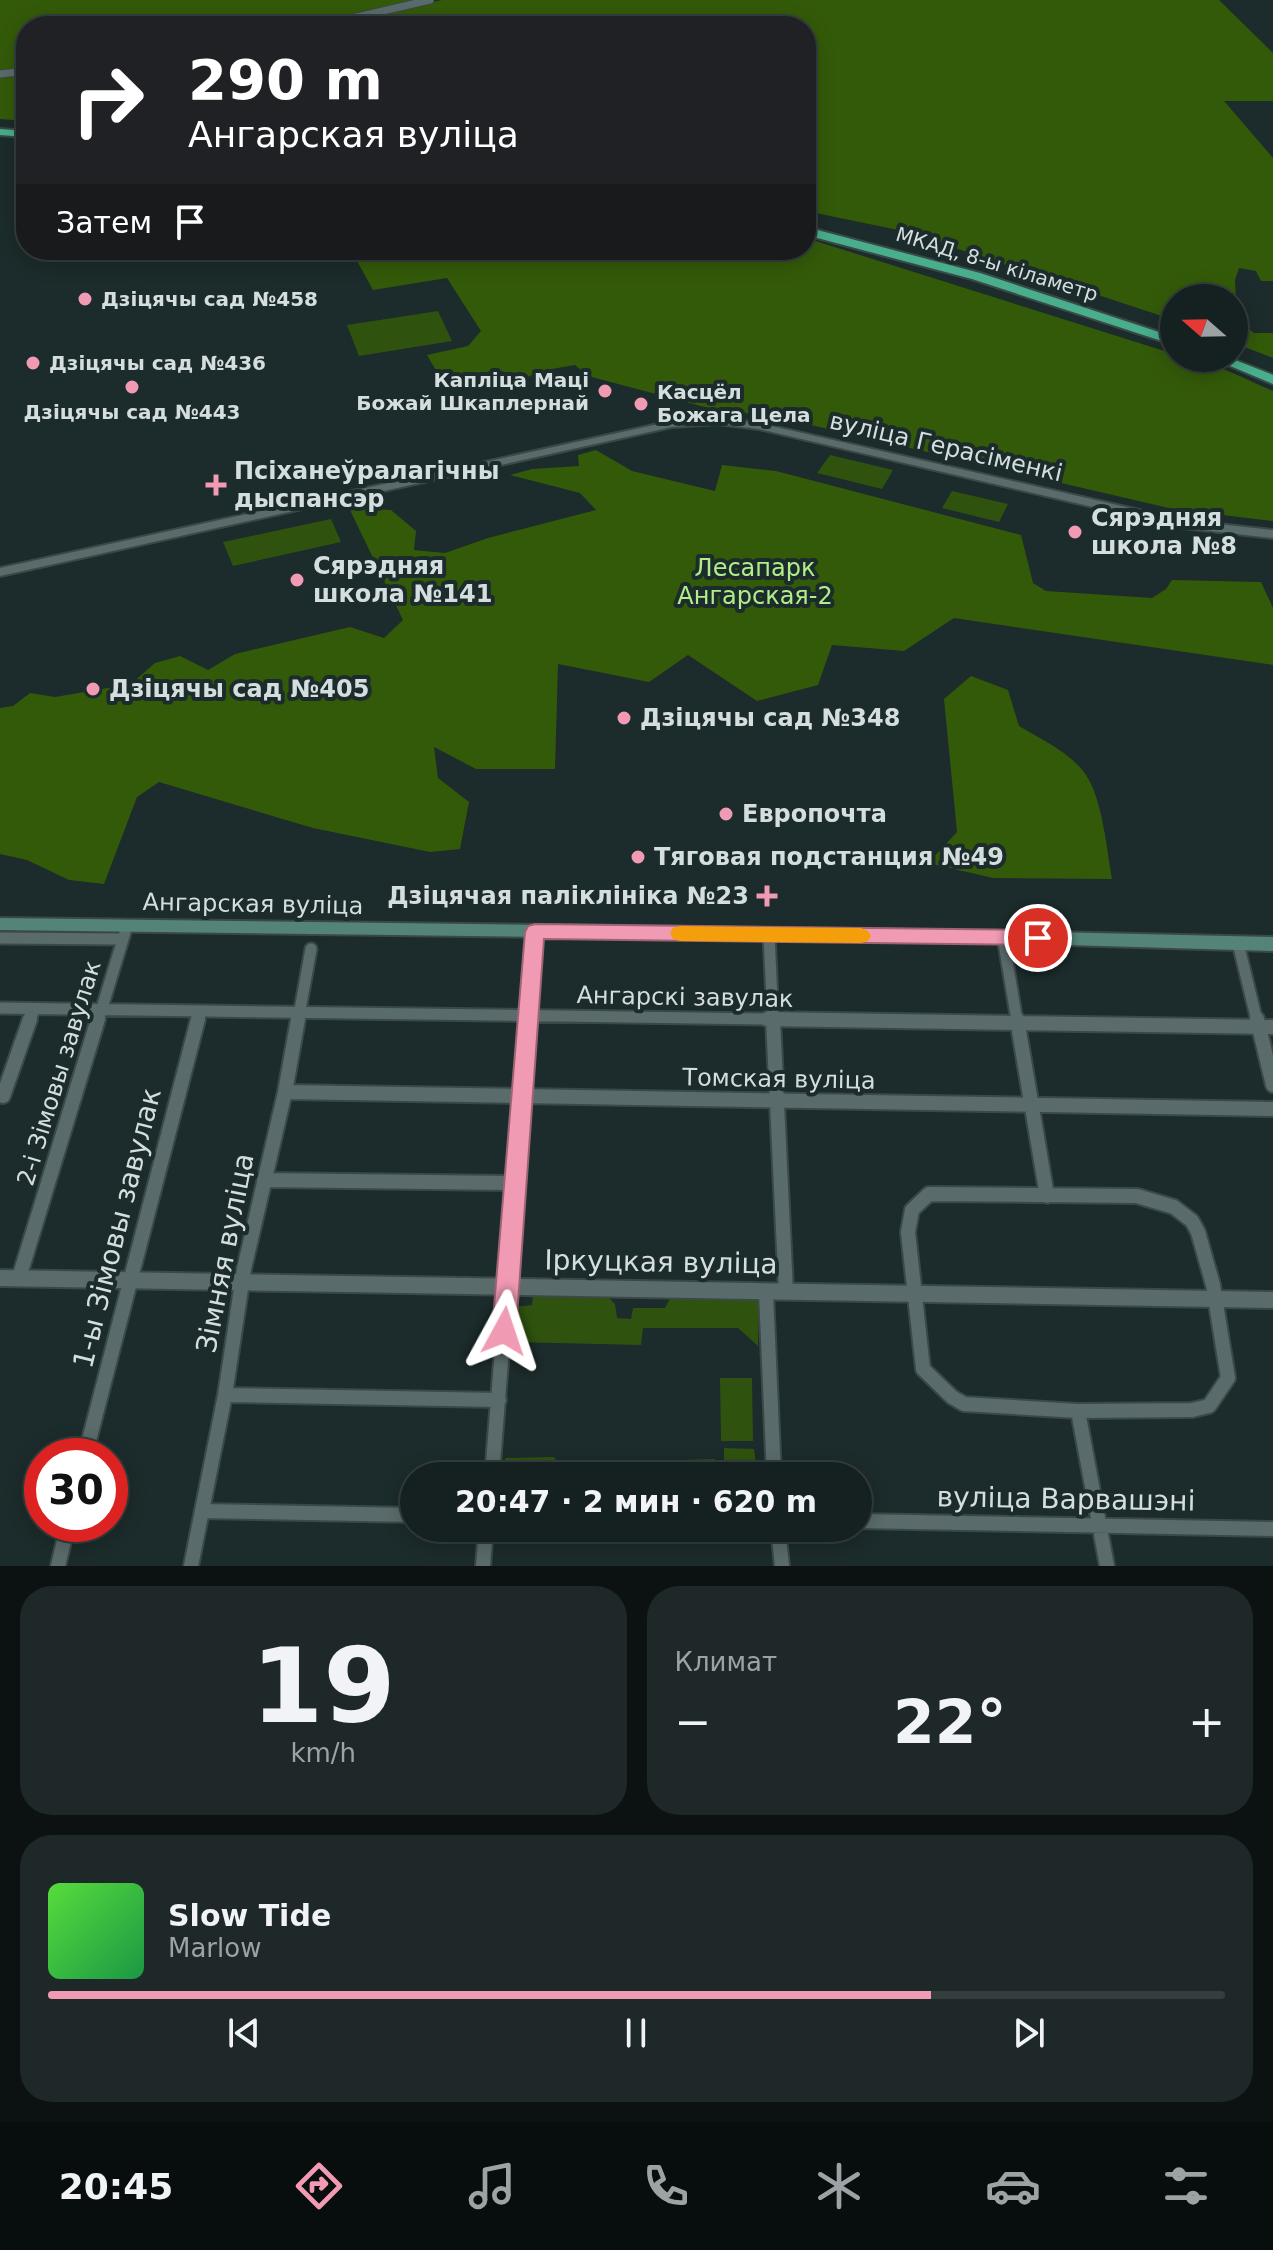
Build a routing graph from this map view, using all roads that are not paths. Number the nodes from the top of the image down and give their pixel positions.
1 (430, 0) edge
2 (361, 16) edge
3 (816, 230) edge
4 (816, 231) edge
5 (1160, 328) edge
6 (1160, 336) edge
7 (1248, 361) edge
8 (1248, 370) edge
9 (1273, 371) edge
10 (1273, 380) edge
11 (1273, 534) edge
12 (0, 572) edge
13 (0, 924) edge
14 (535, 932) junction
15 (125, 933) junction
16 (769, 935) junction
17 (1003, 937) junction
18 (0, 938) edge
19 (1238, 943) junction
20 (1273, 944) edge
21 (311, 949) dead end
22 (0, 1008) edge
23 (34, 1009) junction
24 (102, 1010) junction
25 (200, 1013) junction
26 (301, 1013) junction
27 (529, 1017) junction
28 (773, 1021) junction
29 (1015, 1023) junction
30 (1258, 1027) junction
31 (1273, 1027) edge
32 (1273, 1085) edge
33 (285, 1092) junction
34 (3, 1096) dead end
35 (522, 1096) junction
36 (776, 1101) junction
37 (1030, 1106) junction
38 (1273, 1109) edge
39 (264, 1180) junction
40 (516, 1183) junction
41 (1047, 1196) junction
42 (0, 1278) edge
43 (19, 1278) junction
44 (129, 1281) junction
45 (242, 1282) junction
46 (508, 1287) junction
47 (786, 1292) junction
48 (766, 1293) junction
49 (916, 1293) junction
50 (1215, 1300) junction
51 (1273, 1300) edge
52 (225, 1395) junction
53 (499, 1400) junction
54 (1078, 1411) junction
55 (90, 1438) edge
56 (493, 1462) edge
57 (773, 1462) edge
58 (202, 1511) junction
59 (400, 1515) edge
60 (872, 1521) edge
61 (1101, 1526) junction
62 (1273, 1529) edge
63 (64, 1542) edge
64 (485, 1542) edge
65 (779, 1542) edge
66 (58, 1566) edge
67 (191, 1566) edge
68 (483, 1566) edge
69 (782, 1566) edge
70 (1107, 1566) edge

1 - 2 street
3 - 5 highway, МКАД, 8-ы кіламетр
4 - 6 highway, МКАД, 8-ы кіламетр
7 - 9 highway
8 - 10 highway
11 - 12 street, вуліца Герасіменкі
13 - 15 main road, Ангарская вуліца
14 - 15 main road, Ангарская вуліца
14 - 16 main road, Ангарская вуліца
14 - 27 street
15 - 18 street
15 - 24 street, 2-і Зімовы завулак
16 - 17 main road, Ангарская вуліца
16 - 28 street
17 - 19 main road, Ангарская вуліца
17 - 29 street
19 - 20 main road, Ангарская вуліца
19 - 30 street
21 - 26 street, Зімняя вуліца
22 - 23 street, Ангарскі завулак
23 - 24 street, Ангарскі завулак
23 - 34 street
24 - 25 street, Ангарскі завулак
24 - 43 street, 2-і Зімовы завулак
25 - 26 street, Ангарскі завулак
25 - 44 street, 1-ы Зімовы завулак
26 - 27 street, Ангарскі завулак
26 - 33 street, Зімняя вуліца
27 - 28 street, Ангарскі завулак
27 - 35 street
28 - 29 street, Ангарскі завулак
28 - 36 street
29 - 30 street, Ангарскі завулак
29 - 37 street
30 - 31 street, Ангарскі завулак
30 - 32 street
33 - 35 street, Томская вуліца
33 - 39 street, Зімняя вуліца
35 - 36 street, Томская вуліца
35 - 40 street
36 - 37 street, Томская вуліца
36 - 47 street
37 - 38 street, Томская вуліца
37 - 41 street
39 - 40 street
39 - 45 street, Зімняя вуліца
40 - 46 street
41 - 49 street
41 - 50 street
42 - 43 street, Іркуцкая вуліца
43 - 44 street, Іркуцкая вуліца
44 - 45 street, Іркуцкая вуліца
44 - 55 street, 1-ы Зімовы завулак
45 - 46 street, Іркуцкая вуліца
45 - 52 street, Зімняя вуліца
46 - 48 street, Іркуцкая вуліца
46 - 53 street
47 - 48 street, Іркуцкая вуліца
47 - 49 street, Іркуцкая вуліца
48 - 57 street
49 - 50 street, Іркуцкая вуліца
49 - 54 street
50 - 51 street, Іркуцкая вуліца
50 - 54 street
52 - 53 street
52 - 58 street, Зімняя вуліца
53 - 56 street
54 - 61 street
58 - 59 street
58 - 67 street, Зімняя вуліца
60 - 61 street, вуліца Варвашэні
61 - 62 street, вуліца Варвашэні
61 - 70 street
63 - 66 street
64 - 68 street
65 - 69 street

